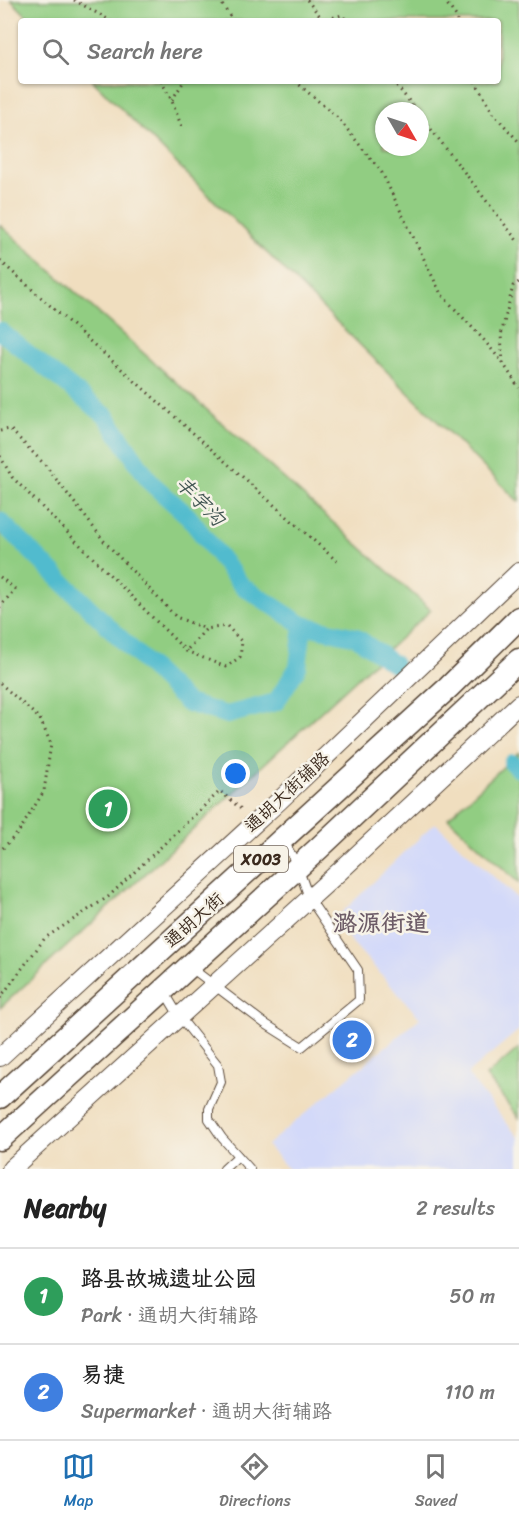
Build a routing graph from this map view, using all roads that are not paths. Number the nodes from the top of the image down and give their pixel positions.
1 (519, 572) edge
2 (519, 618) edge
3 (519, 660) edge
4 (519, 704) edge
5 (283, 839) junction
6 (298, 867) junction
7 (309, 898) junction
8 (189, 966) junction
9 (213, 986) junction
10 (163, 990) junction
11 (179, 1016) junction
12 (0, 1057) edge
13 (0, 1097) edge
14 (0, 1139) edge
15 (238, 1156) junction
16 (11, 1169) edge
17 (224, 1169) edge
18 (250, 1169) edge

1 - 12 street, 通胡大街辅路
2 - 5 main road, 通胡大街 / X003
3 - 6 main road, 通胡大街 / X003
4 - 7 street
5 - 6 lane
5 - 13 main road, 通胡大街 / X003
6 - 7 lane
6 - 8 main road, 通胡大街 / X003
7 - 9 street
7 - 9 lane
8 - 9 lane
8 - 10 main road, 通胡大街 / X003
9 - 11 street
10 - 11 lane
10 - 14 main road, 通胡大街 / X003
11 - 15 lane
11 - 16 street
15 - 17 lane
15 - 18 lane

